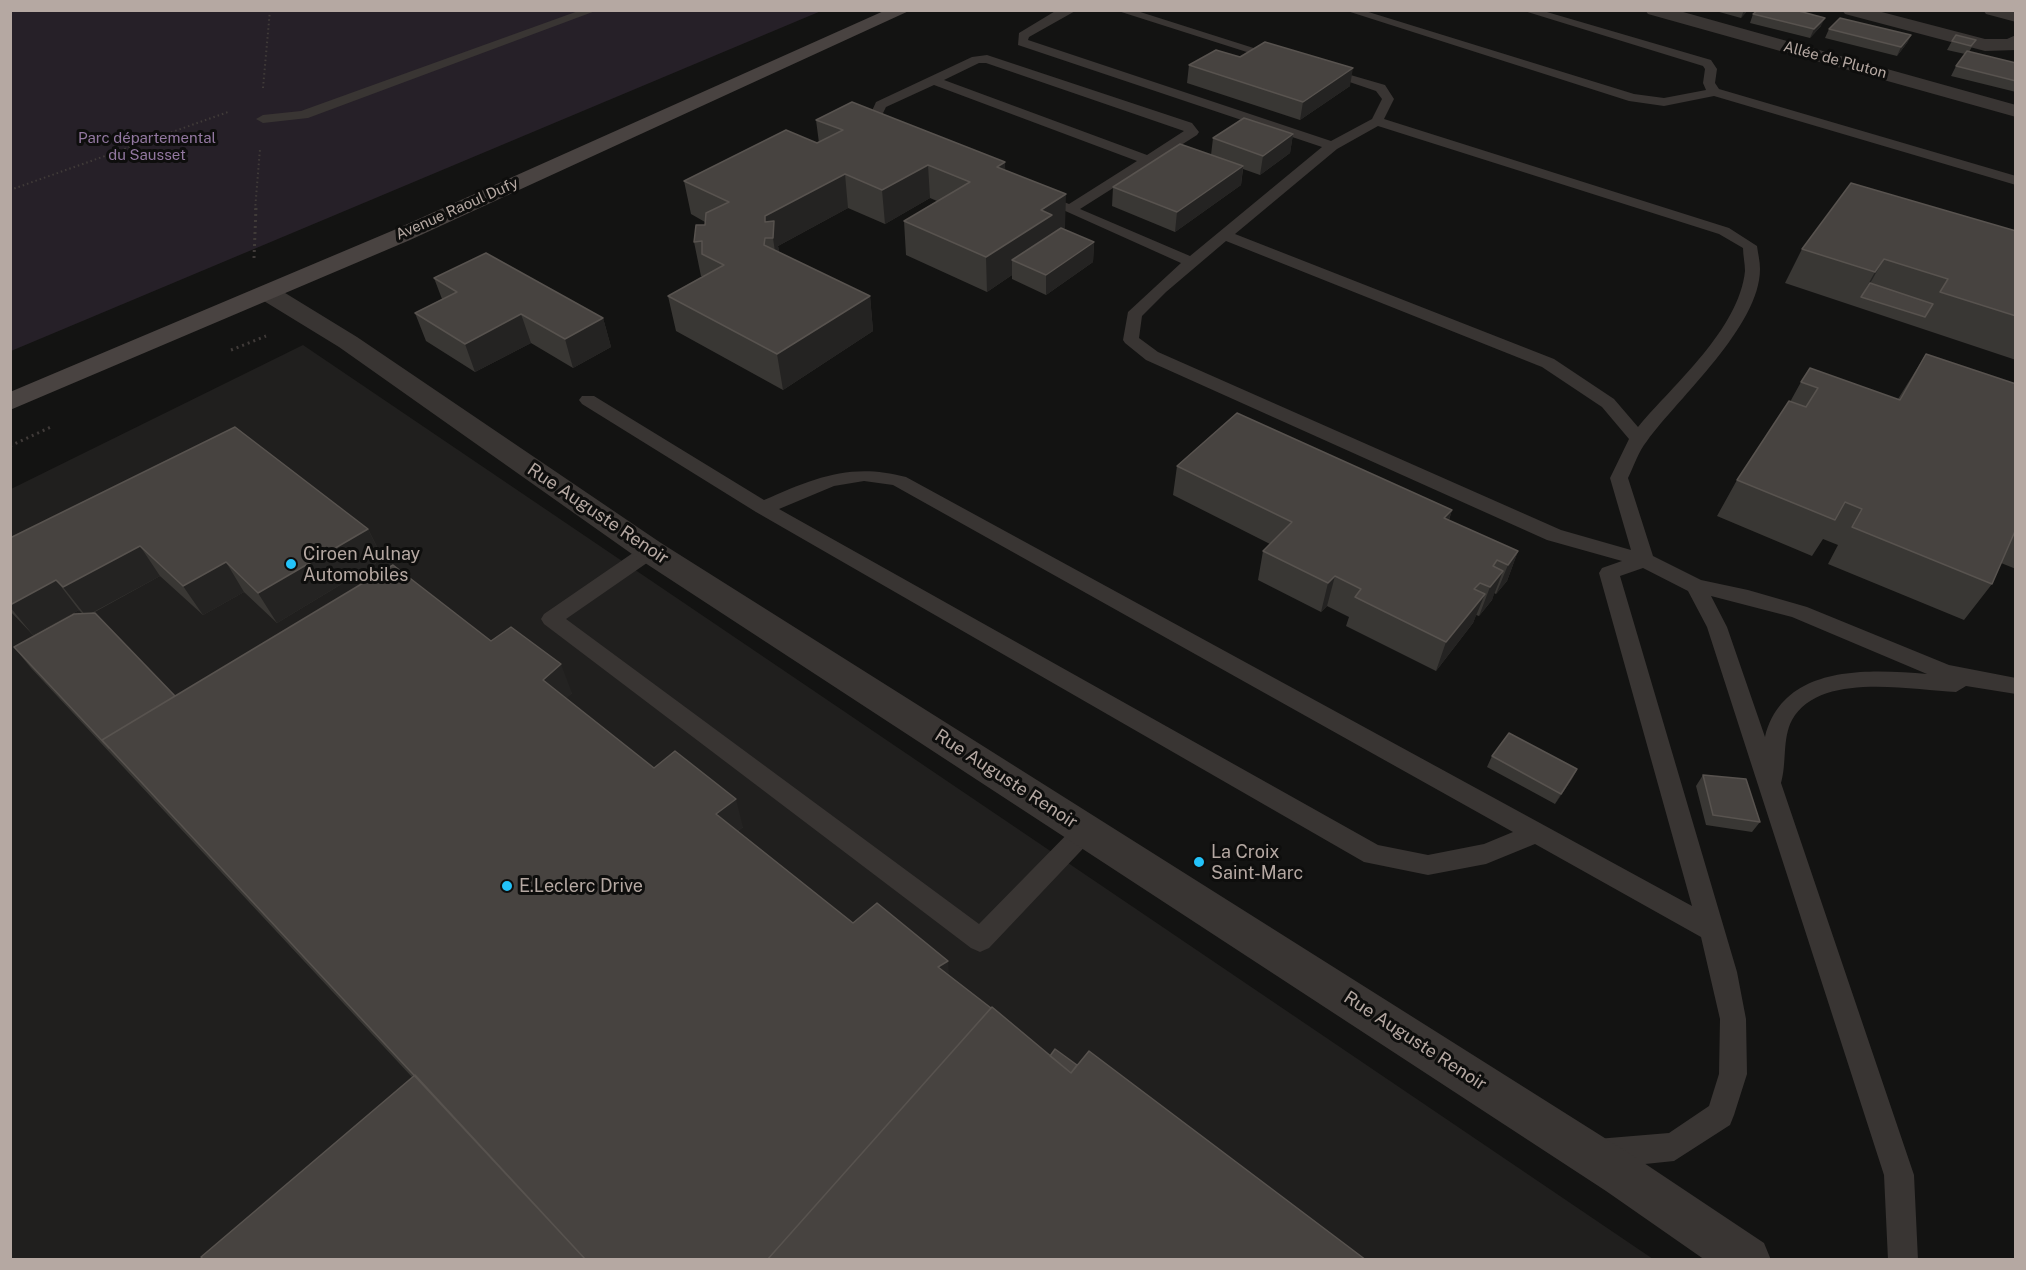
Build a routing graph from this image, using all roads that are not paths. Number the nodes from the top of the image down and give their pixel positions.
1 (593, 10) edge
2 (902, 10) edge
3 (1072, 10) edge
4 (1120, 10) edge
5 (1349, 10) edge
6 (1526, 10) edge
7 (1654, 10) edge
8 (1851, 10) edge
9 (1992, 10) edge
10 (2016, 17) edge
11 (1933, 33) junction
12 (2016, 40) edge
13 (1895, 77) junction
14 (933, 80) junction
15 (1714, 92) junction
16 (2016, 111) edge
17 (263, 119) road end
18 (1377, 121) junction
19 (901, 135) edge
20 (1332, 146) junction
21 (1148, 160) junction
22 (2016, 181) edge
23 (1028, 191) edge
24 (1070, 209) junction
25 (1226, 236) junction
26 (1193, 263) junction
27 (262, 276) junction
28 (588, 400) dead end
29 (10, 402) edge
30 (1638, 438) junction
31 (763, 508) junction
32 (650, 551) junction
33 (1644, 560) junction
34 (1696, 586) junction
35 (1985, 684) junction
36 (2016, 686) edge
37 (1769, 784) junction
38 (1086, 830) junction
39 (1538, 833) junction
40 (1712, 930) junction
41 (1590, 1154) junction
42 (1747, 1260) edge
43 (1902, 1260) edge

1 - 17 lane
2 - 27 main road, Avenue Raoul Dufy
3 - 20 lane
4 - 18 lane
5 - 15 lane
6 - 15 lane
7 - 13 street, Allée de Pluton
8 - 11 street
9 - 10 street
11 - 12 street
11 - 13 street
13 - 16 street, Allée de Pluton
14 - 19 lane
14 - 21 lane
14 - 21 lane
15 - 22 lane
18 - 20 lane
18 - 30 lane
20 - 25 lane
21 - 24 lane
23 - 24 lane
24 - 26 lane
25 - 26 lane
25 - 30 lane
26 - 33 lane
27 - 29 main road, Avenue Raoul Dufy
27 - 32 street, Rue Auguste Renoir
28 - 31 lane
30 - 33 lane
31 - 39 lane
31 - 39 lane
32 - 38 street, Rue Auguste Renoir
32 - 38 lane
33 - 34 lane
33 - 40 lane
34 - 35 lane
34 - 37 lane
35 - 36 lane
35 - 37 lane
37 - 43 lane
38 - 41 street, Rue Auguste Renoir
39 - 40 lane
40 - 41 lane
41 - 42 street, Rue Auguste Renoir

